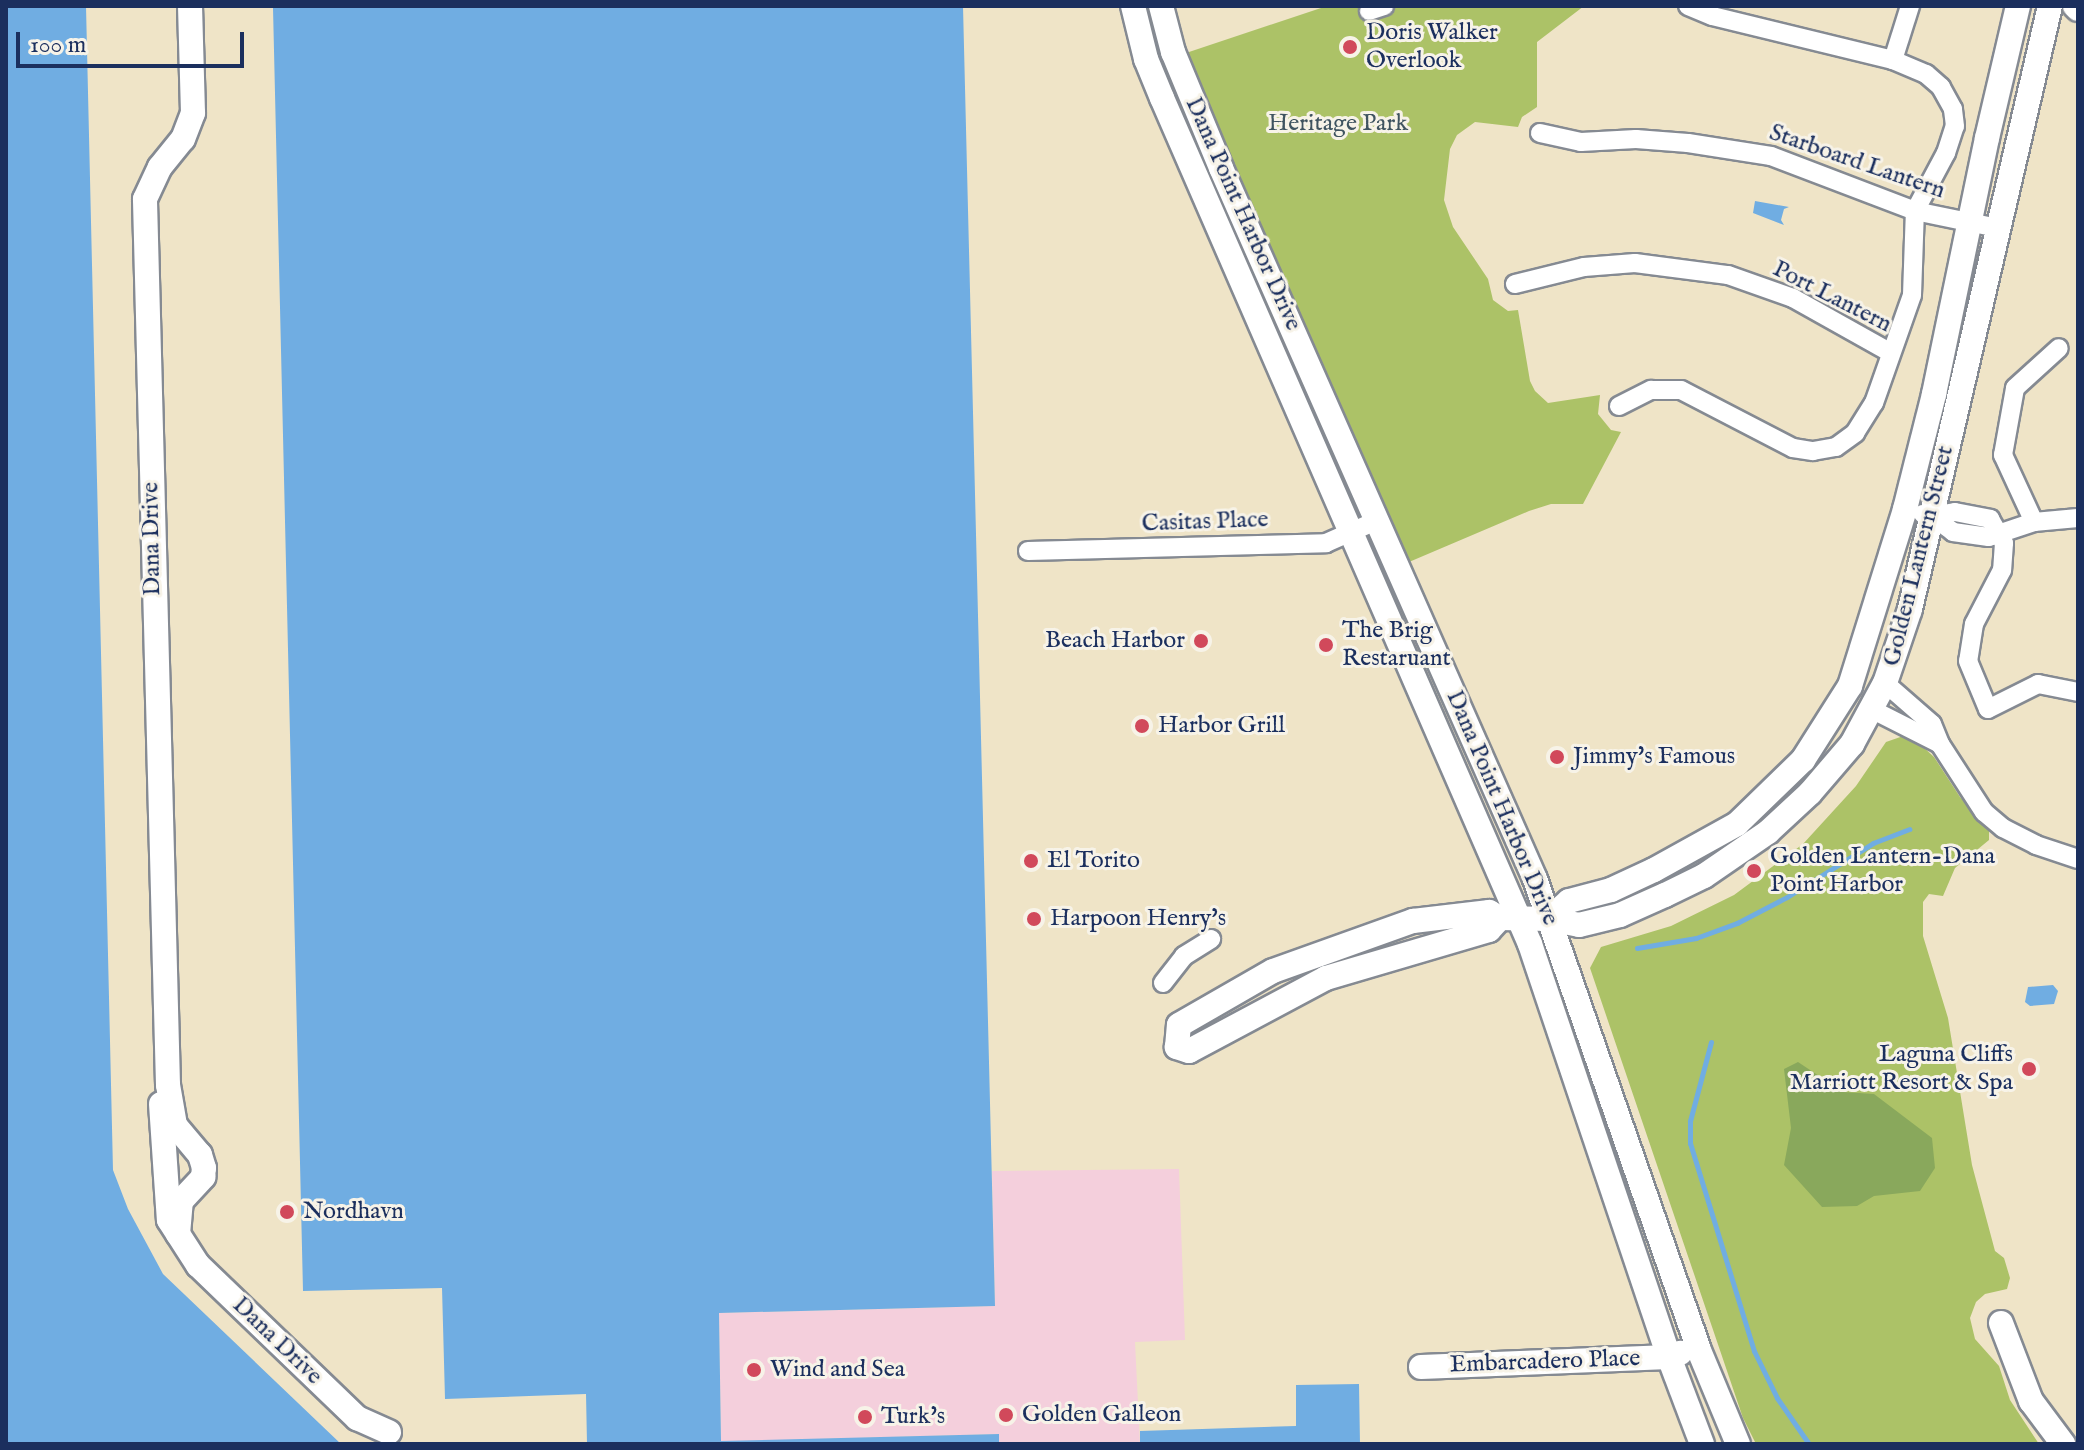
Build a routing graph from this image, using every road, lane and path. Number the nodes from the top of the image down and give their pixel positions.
1 (190, 6) edge
2 (1133, 6) edge
3 (1161, 6) edge
4 (1688, 6) edge
5 (1910, 6) edge
6 (2018, 6) edge
7 (2050, 6) edge
8 (1893, 60) junction
9 (1540, 133) dead end
10 (1915, 211) junction
11 (1969, 223) junction
12 (1998, 228) junction
13 (1515, 284) dead end
14 (2059, 348) dead end
15 (1891, 353) junction
16 (1619, 406) dead end
17 (1905, 509) junction
18 (1932, 516) junction
19 (2078, 518) edge
20 (1378, 520) junction
21 (2034, 522) junction
22 (1351, 533) junction
23 (1994, 534) junction
24 (1028, 551) dead end
25 (1885, 683) junction
26 (2078, 692) edge
27 (1871, 709) junction
28 (1817, 739) junction
29 (1940, 744) junction
30 (1810, 793) junction
31 (2078, 859) edge
32 (1510, 918) junction
33 (1549, 919) junction
34 (1211, 939) dead end
35 (1325, 952) junction
36 (1331, 977) junction
37 (1163, 983) dead end
38 (168, 1085) junction
39 (178, 1234) junction
40 (2001, 1323) dead end
41 (1698, 1348) junction
42 (1669, 1357) junction
43 (1421, 1367) dead end
44 (389, 1432) dead end
45 (1702, 1444) edge
46 (1738, 1444) edge
47 (2063, 1444) edge

1 - 38 street, Dana Drive
2 - 22 street, Dana Point Harbor Drive
3 - 20 street, Dana Point Harbor Drive
4 - 8 street
5 - 8 street
6 - 11 street, Golden Lantern Street
7 - 12 street, Golden Lantern Street
8 - 10 street
9 - 10 street, Starboard Lantern
10 - 11 street, Starboard Lantern
10 - 15 street
11 - 12 street, Starboard Lantern
11 - 17 street, Golden Lantern Street
12 - 18 street, Golden Lantern Street
13 - 15 street, Port Lantern
14 - 21 street
15 - 16 street
17 - 18 street
17 - 28 street, Golden Lantern Street
18 - 23 street
18 - 25 street, Golden Lantern Street
19 - 21 street
20 - 22 street, Casitas Place
20 - 33 street, Dana Point Harbor Drive
21 - 23 street
22 - 24 street, Casitas Place
22 - 32 street, Dana Point Harbor Drive
23 - 26 street
25 - 27 street, Golden Lantern Street
25 - 29 street
27 - 29 street
27 - 30 street, Golden Lantern Street
28 - 30 street
28 - 33 street, Golden Lantern Street
29 - 31 street
30 - 33 street, Golden Lantern Street
32 - 33 street, Golden Lantern Street
32 - 35 street, Golden Lantern Street
32 - 36 street
32 - 42 street, Dana Point Harbor Drive
33 - 41 street, Dana Point Harbor Drive
34 - 37 street
35 - 36 street
35 - 36 street, Golden Lantern Street
38 - 39 street, Dana Drive
38 - 39 street, Dana Drive
39 - 44 street, Dana Drive
40 - 47 street
41 - 42 street, Embarcadero Place
41 - 46 street, Dana Point Harbor Drive
42 - 43 street, Embarcadero Place
42 - 45 street, Dana Point Harbor Drive

